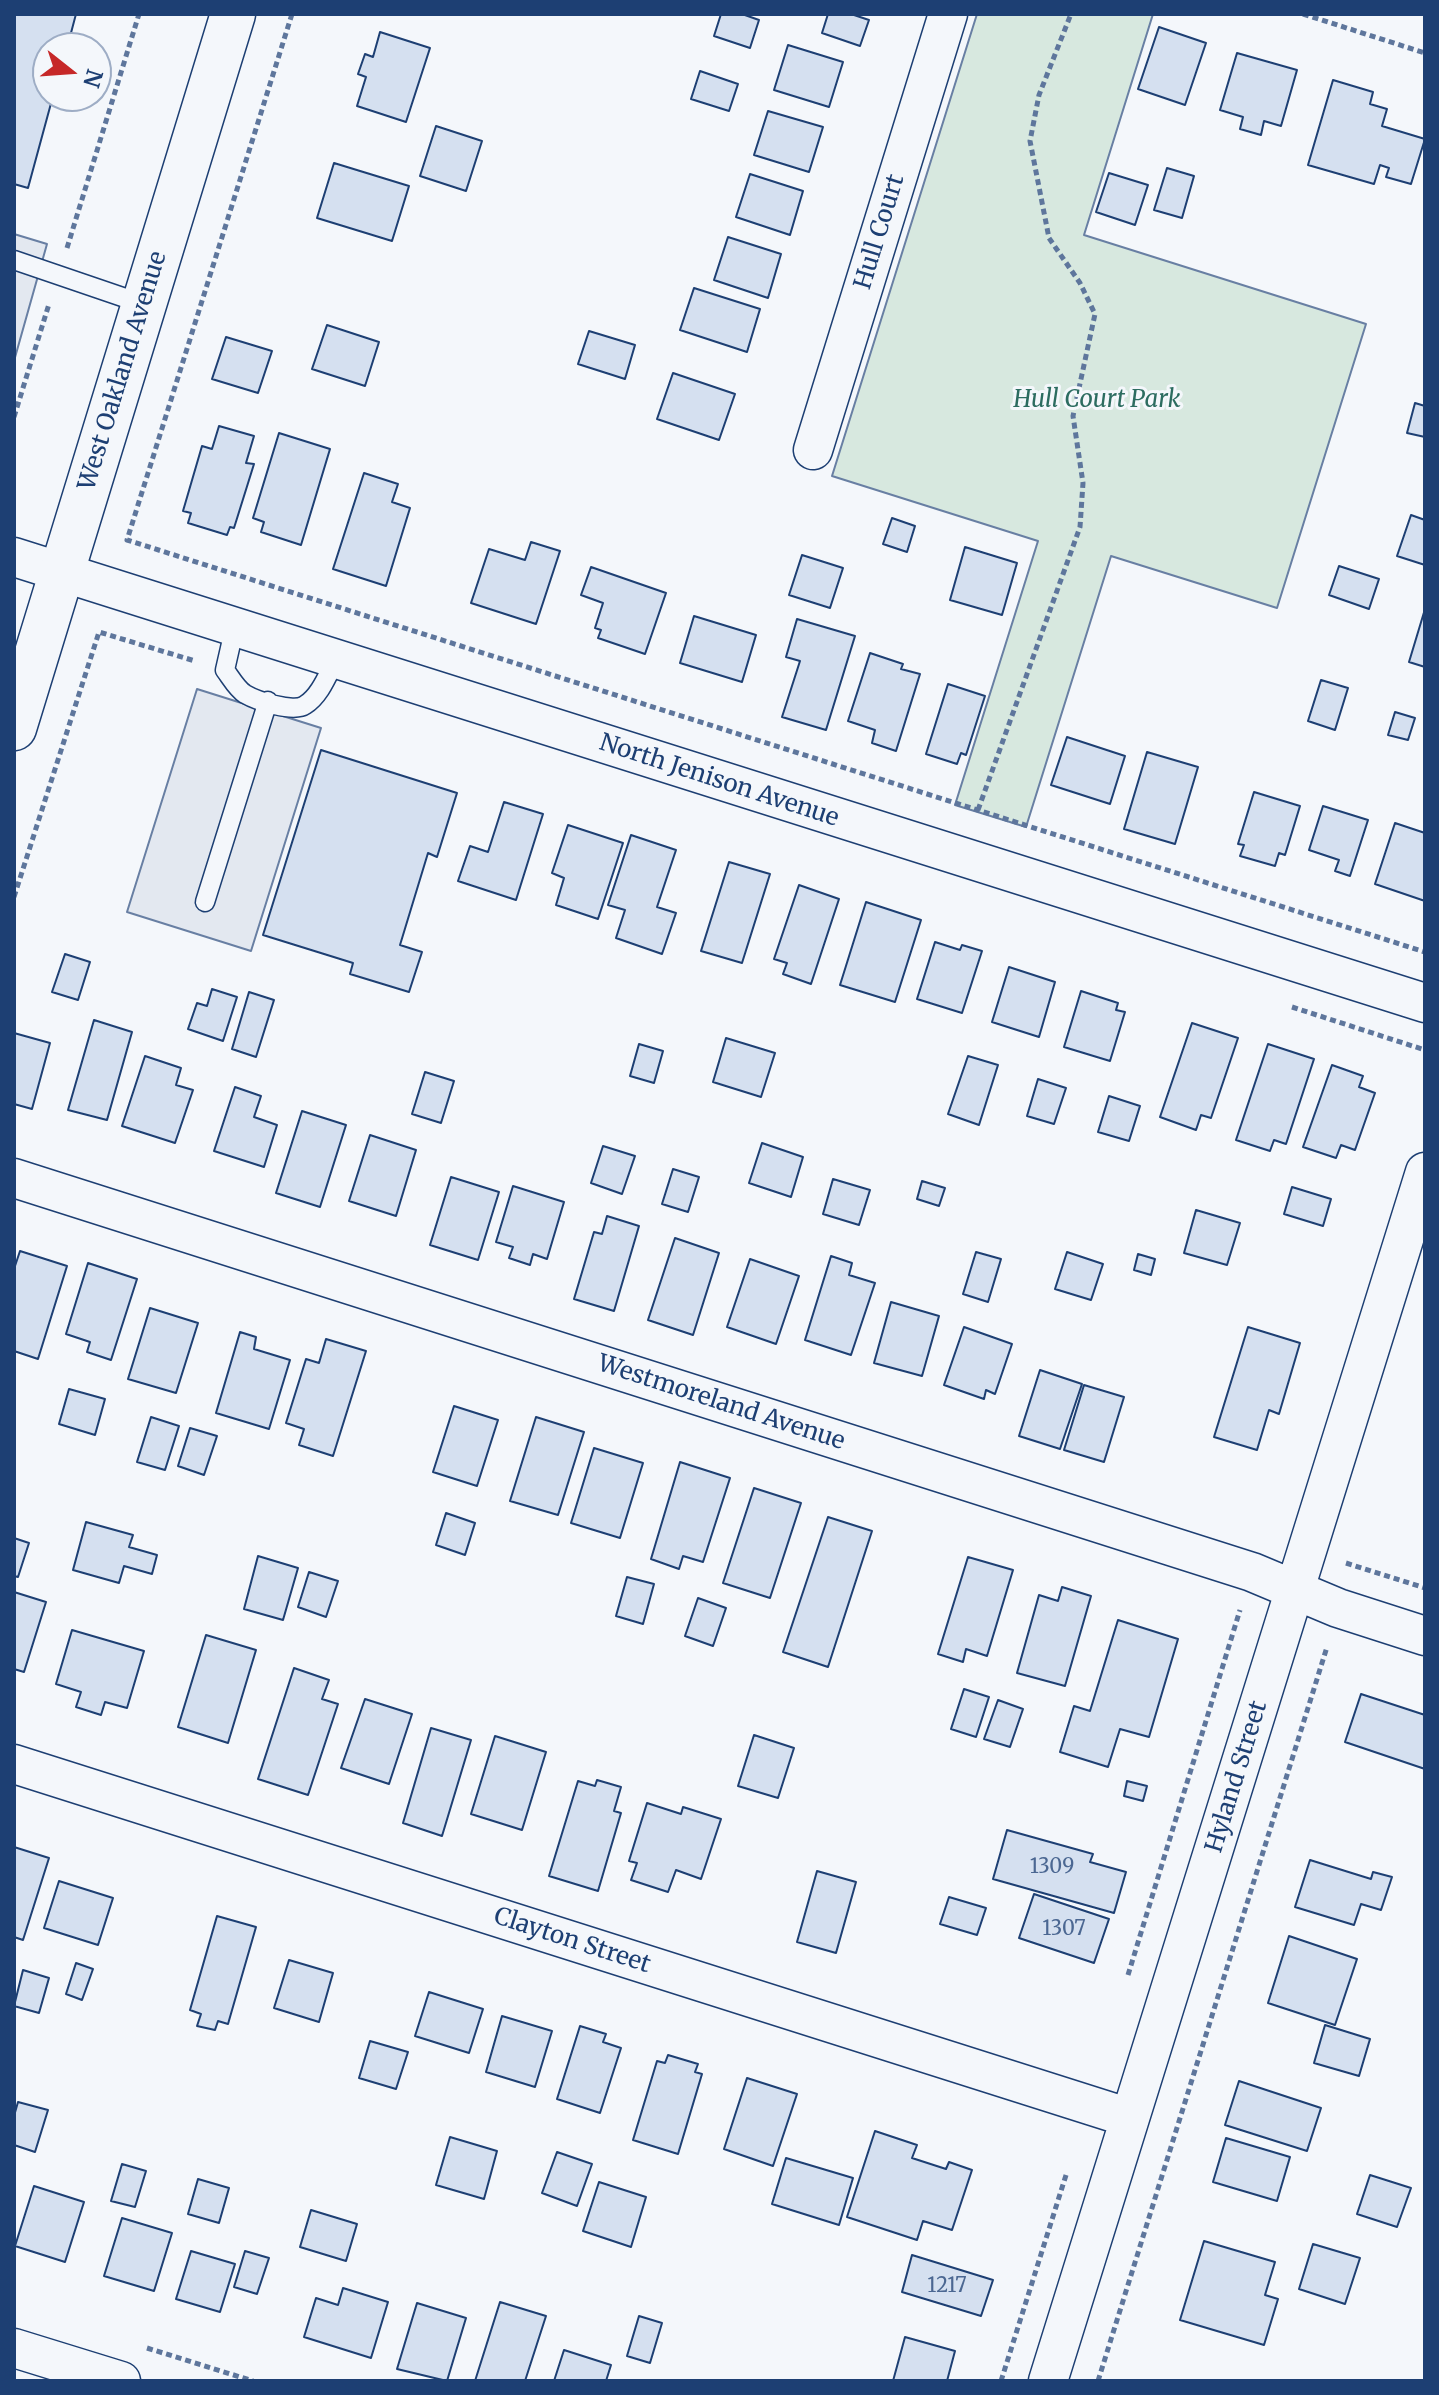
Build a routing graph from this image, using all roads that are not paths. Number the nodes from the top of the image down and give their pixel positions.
1 (233, 14) edge
2 (948, 14) edge
3 (14, 260) edge
4 (143, 304) junction
5 (813, 450) dead end
6 (14, 557) edge
7 (63, 573) junction
8 (235, 626) junction
9 (336, 659) junction
10 (268, 701) junction
11 (14, 728) edge
12 (205, 902) dead end
13 (1425, 1003) edge
14 (1425, 1172) edge
15 (14, 1178) edge
16 (1296, 1589) junction
17 (1425, 1636) edge
18 (14, 1764) edge
19 (1130, 2118) junction
20 (14, 2348) edge
21 (121, 2381) edge
22 (1048, 2381) edge

1 - 4 main road, West Oakland Avenue
2 - 5 street, Hull Court
3 - 4 lane
4 - 7 main road, West Oakland Avenue
6 - 7 street, North Jenison Avenue
7 - 8 street, North Jenison Avenue
7 - 11 main road, West Oakland Avenue
8 - 9 street, North Jenison Avenue
8 - 10 lane
9 - 10 lane
9 - 13 street, North Jenison Avenue
10 - 12 lane
14 - 16 street, Hyland Street
15 - 16 street, Westmoreland Avenue
16 - 17 street, Westmoreland Avenue
16 - 19 street, Hyland Street
18 - 19 street, Clayton Street
19 - 22 street, Hyland Street
20 - 21 street

